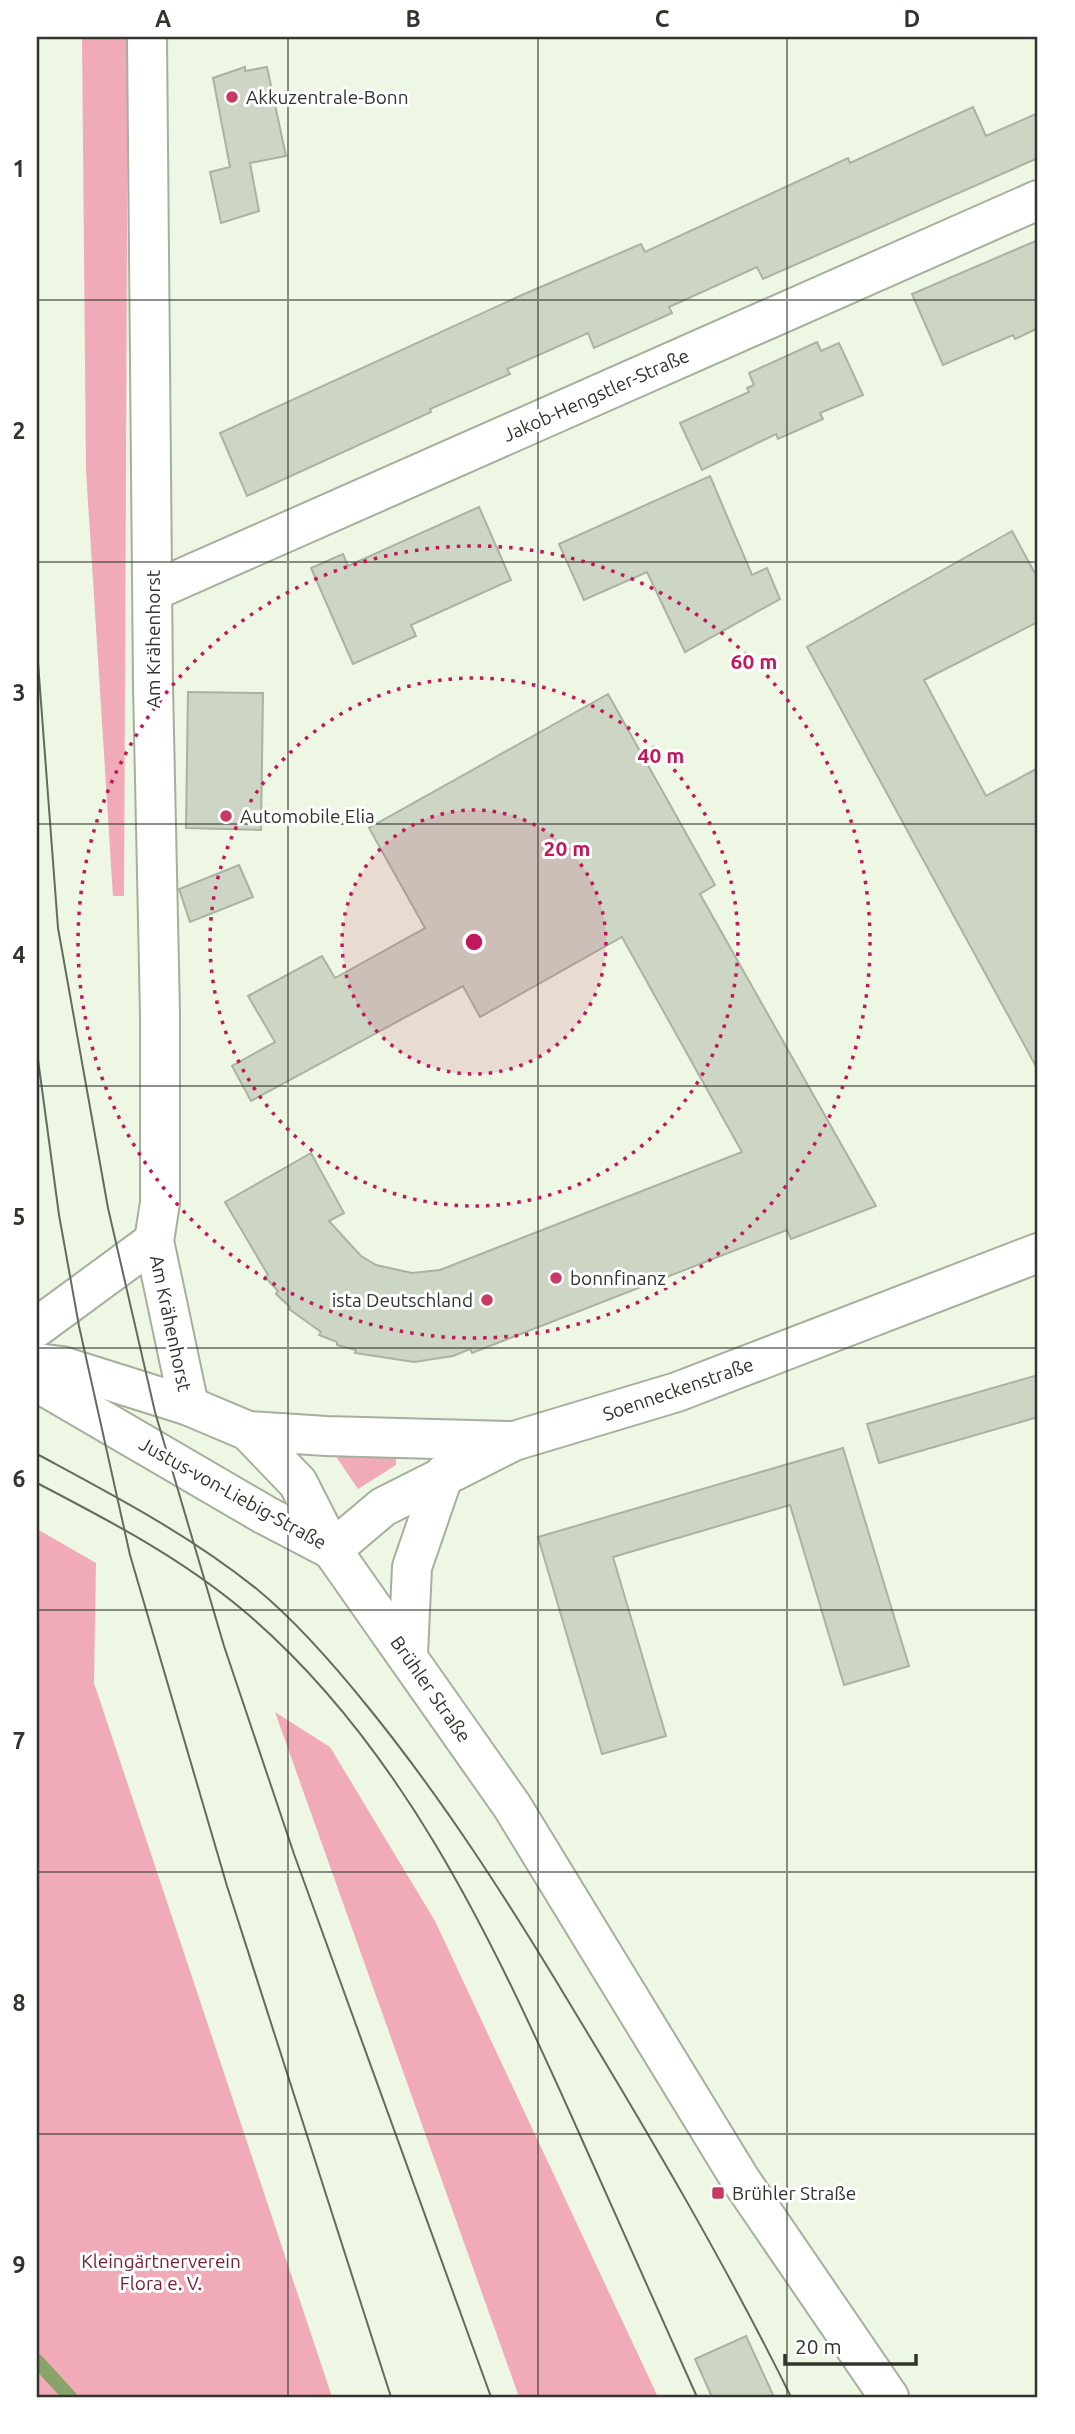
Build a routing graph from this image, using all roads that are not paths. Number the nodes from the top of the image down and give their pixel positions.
1 (147, 37) edge
2 (1038, 200) edge
3 (153, 591) junction
4 (154, 1241) junction
5 (1038, 1254) edge
6 (37, 1327) edge
7 (37, 1363) edge
8 (37, 1382) edge
9 (189, 1406) junction
10 (248, 1431) junction
11 (514, 1441) junction
12 (444, 1474) junction
13 (332, 1550) junction
14 (408, 1654) junction
15 (888, 2397) edge

1 - 3 street, Am Krähenhorst
2 - 3 street, Jakob-Hengstler-Straße
3 - 4 street, Am Krähenhorst
4 - 6 street, Am Krähenhorst
4 - 9 street, Am Krähenhorst
5 - 11 street, Soenneckenstraße
7 - 9 street, Justus-von-Liebig-Straße
8 - 13 street, Justus-von-Liebig-Straße
9 - 10 street, Justus-von-Liebig-Straße
10 - 11 street
10 - 13 street, Justus-von-Liebig-Straße
11 - 12 street, Soenneckenstraße
12 - 13 street, Soenneckenstraße
12 - 14 street
13 - 14 street, Brühler Straße
14 - 15 street, Brühler Straße

